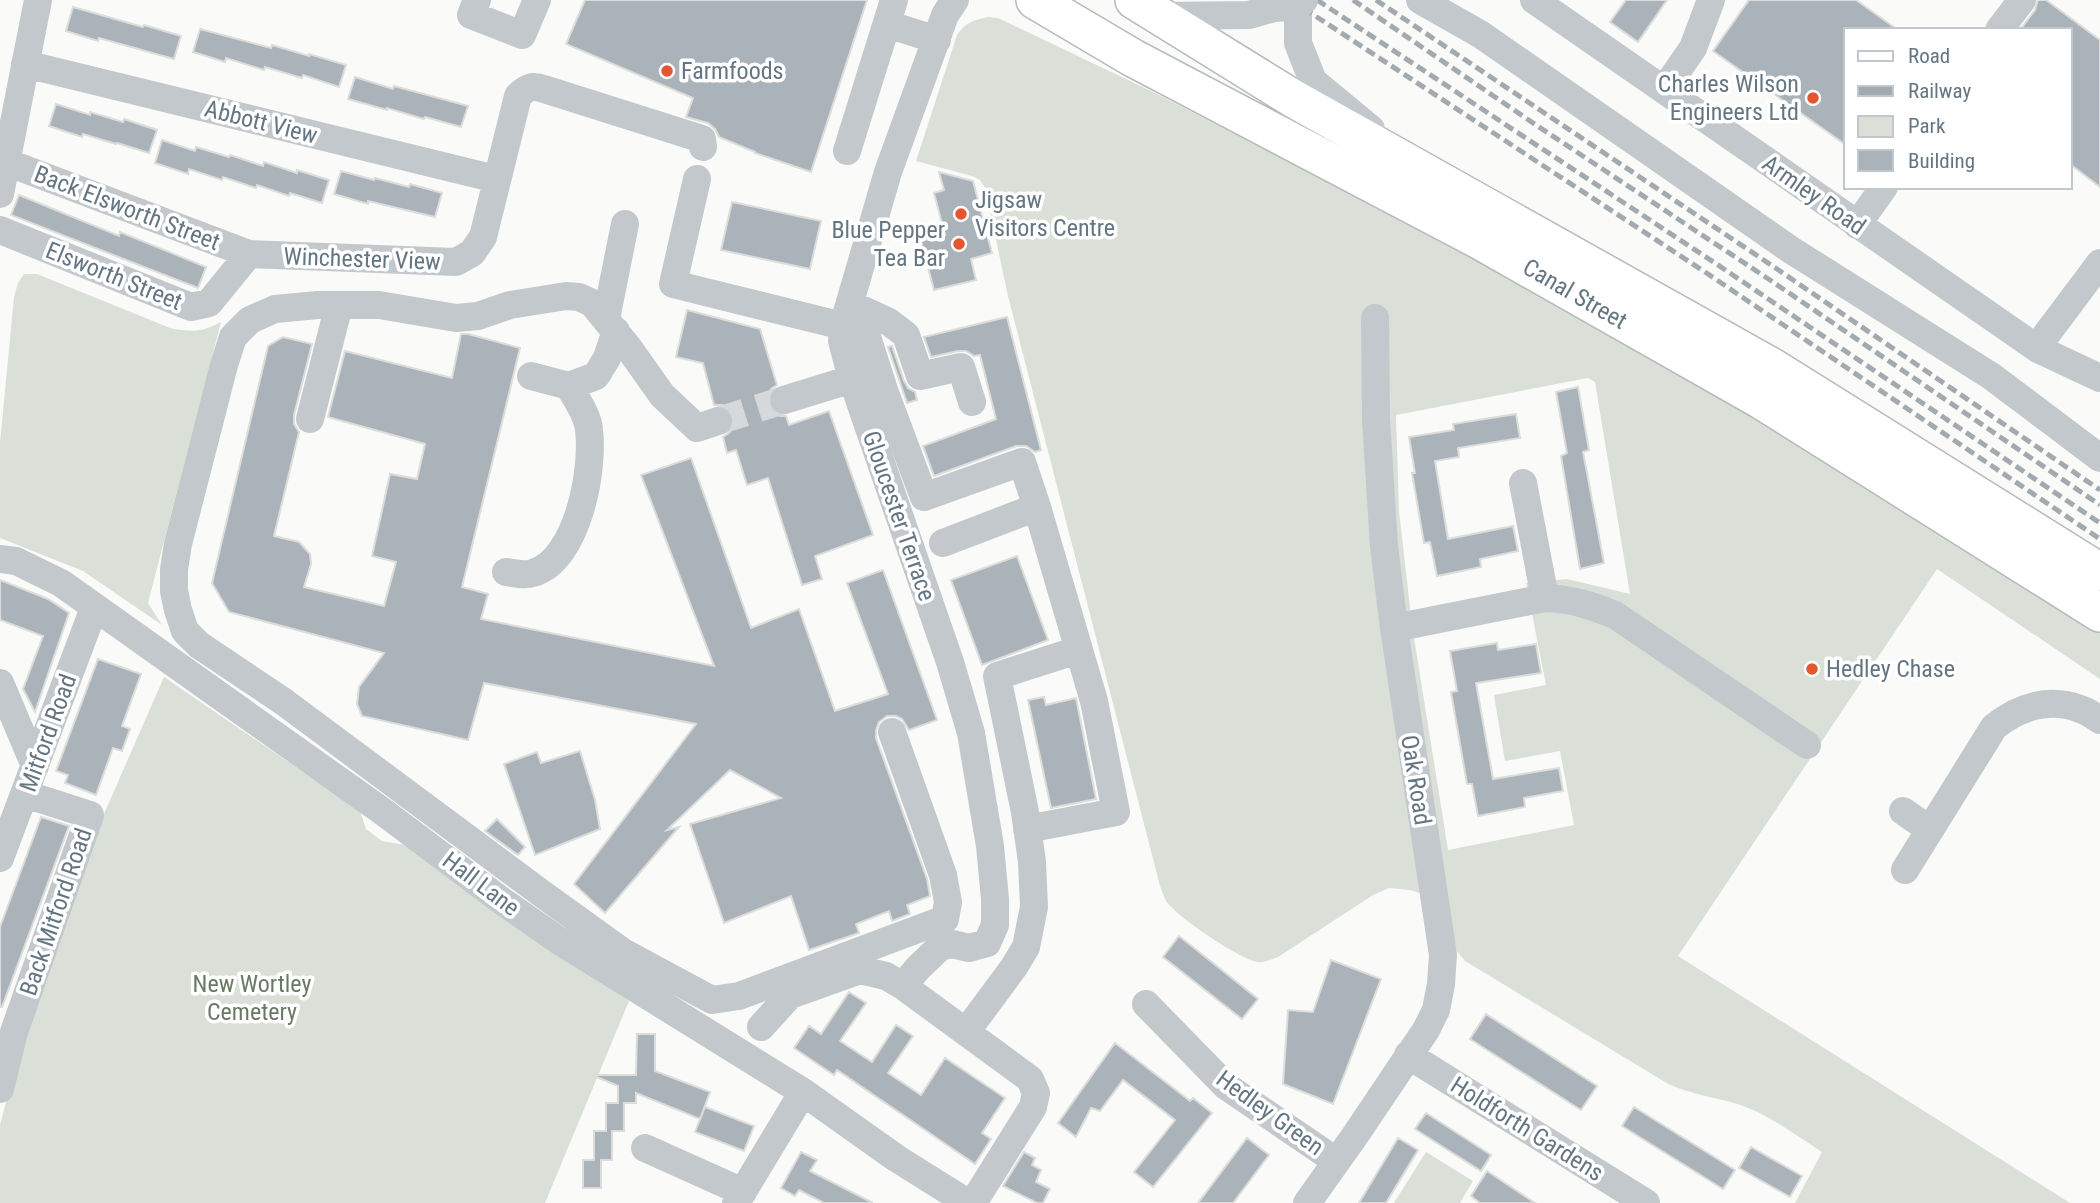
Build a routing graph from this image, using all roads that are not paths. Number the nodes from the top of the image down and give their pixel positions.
1 (38, 0) edge
2 (477, 0) edge
3 (537, 0) edge
4 (955, 0) edge
5 (1035, 0) edge
6 (1420, 0) edge
7 (1534, 0) edge
8 (1711, 0) edge
9 (2022, 0) edge
10 (1301, 3) edge
11 (1146, 8) edge
12 (1217, 8) edge
13 (890, 12) edge
14 (2001, 28) edge
15 (937, 40) junction
16 (26, 64) junction
17 (1664, 90) junction
18 (703, 147) dead end
19 (848, 152) dead end
20 (6, 162) junction
21 (1423, 172) junction
22 (696, 179) dead end
23 (496, 180) junction
24 (1883, 189) edge
25 (0, 194) edge
26 (625, 223) dead end
27 (1857, 225) junction
28 (0, 230) edge
29 (249, 254) junction
30 (2100, 263) edge
31 (339, 305) junction
32 (1375, 318) dead end
33 (845, 321) junction
34 (611, 325) junction
35 (2038, 349) junction
36 (531, 376) dead end
37 (2100, 378) edge
38 (852, 379) junction
39 (569, 386) junction
40 (784, 400) tunnel mouth
41 (972, 402) dead end
42 (310, 419) dead end
43 (718, 421) tunnel mouth
44 (2100, 458) edge
45 (1523, 483) dead end
46 (1038, 507) junction
47 (943, 543) dead end
48 (0, 559) edge
49 (506, 572) dead end
50 (2100, 572) edge
51 (1545, 598) junction
52 (94, 608) junction
53 (2100, 613) edge
54 (1394, 628) junction
55 (1078, 650) junction
56 (0, 683) edge
57 (2100, 720) edge
58 (892, 732) dead end
59 (1807, 745) dead end
60 (35, 766) junction
61 (26, 794) junction
62 (1903, 811) dead end
63 (1027, 829) junction
64 (1930, 830) junction
65 (0, 854) edge
66 (1905, 870) dead end
67 (903, 986) junction
68 (1146, 1004) dead end
69 (761, 1027) dead end
70 (966, 1032) junction
71 (1408, 1055) junction
72 (0, 1089) edge
73 (803, 1092) junction
74 (646, 1148) dead end
75 (1336, 1161) junction
76 (739, 1197) edge
77 (970, 1203) edge
78 (1307, 1203) edge
79 (1646, 1203) edge

1 - 16 street
2 - 3 street
4 - 15 street, Gloucester Terrace
5 - 53 main road, Canal Street
6 - 44 street
7 - 17 street, Armley Road
8 - 17 street
9 - 14 street
10 - 12 street
10 - 21 street
11 - 12 street
11 - 21 main road, Canal Street
13 - 15 street
13 - 19 street
15 - 33 street, Gloucester Terrace
16 - 20 street
16 - 23 street, Abbott View
17 - 27 street, Armley Road
18 - 23 street
20 - 25 street
20 - 29 street, Back Elsworth Street
21 - 50 main road, Canal Street
22 - 33 street
23 - 29 street, Winchester View
24 - 27 street
26 - 34 street
27 - 35 street, Armley Road
28 - 29 street, Elsworth Street
30 - 35 street
31 - 34 street
31 - 42 street
31 - 58 street
32 - 54 street, Oak Road
33 - 38 street, Gloucester Terrace
33 - 41 street
33 - 46 street
34 - 39 street
34 - 43 street
35 - 37 street, Armley Road
36 - 39 street
38 - 40 street
38 - 67 street, Gloucester Terrace
39 - 49 street
45 - 51 street
46 - 47 street
46 - 55 street
48 - 52 street, Hall Lane
51 - 54 street
51 - 59 street
52 - 60 street, Mitford Road
52 - 73 street, Hall Lane
54 - 71 street, Oak Road
55 - 63 street
55 - 63 street
56 - 60 street
57 - 64 street
60 - 61 street, Mitford Road
61 - 65 street, Mitford Road
61 - 72 street, Back Mitford Road
62 - 64 street
63 - 70 street
64 - 66 street
67 - 69 street
67 - 70 street
68 - 75 street, Hedley Green
70 - 77 street
71 - 75 street, Oak Road
71 - 79 street, Holdforth Gardens
73 - 76 street
73 - 77 street, Hall Lane
74 - 76 street
75 - 78 street, Oak Road

